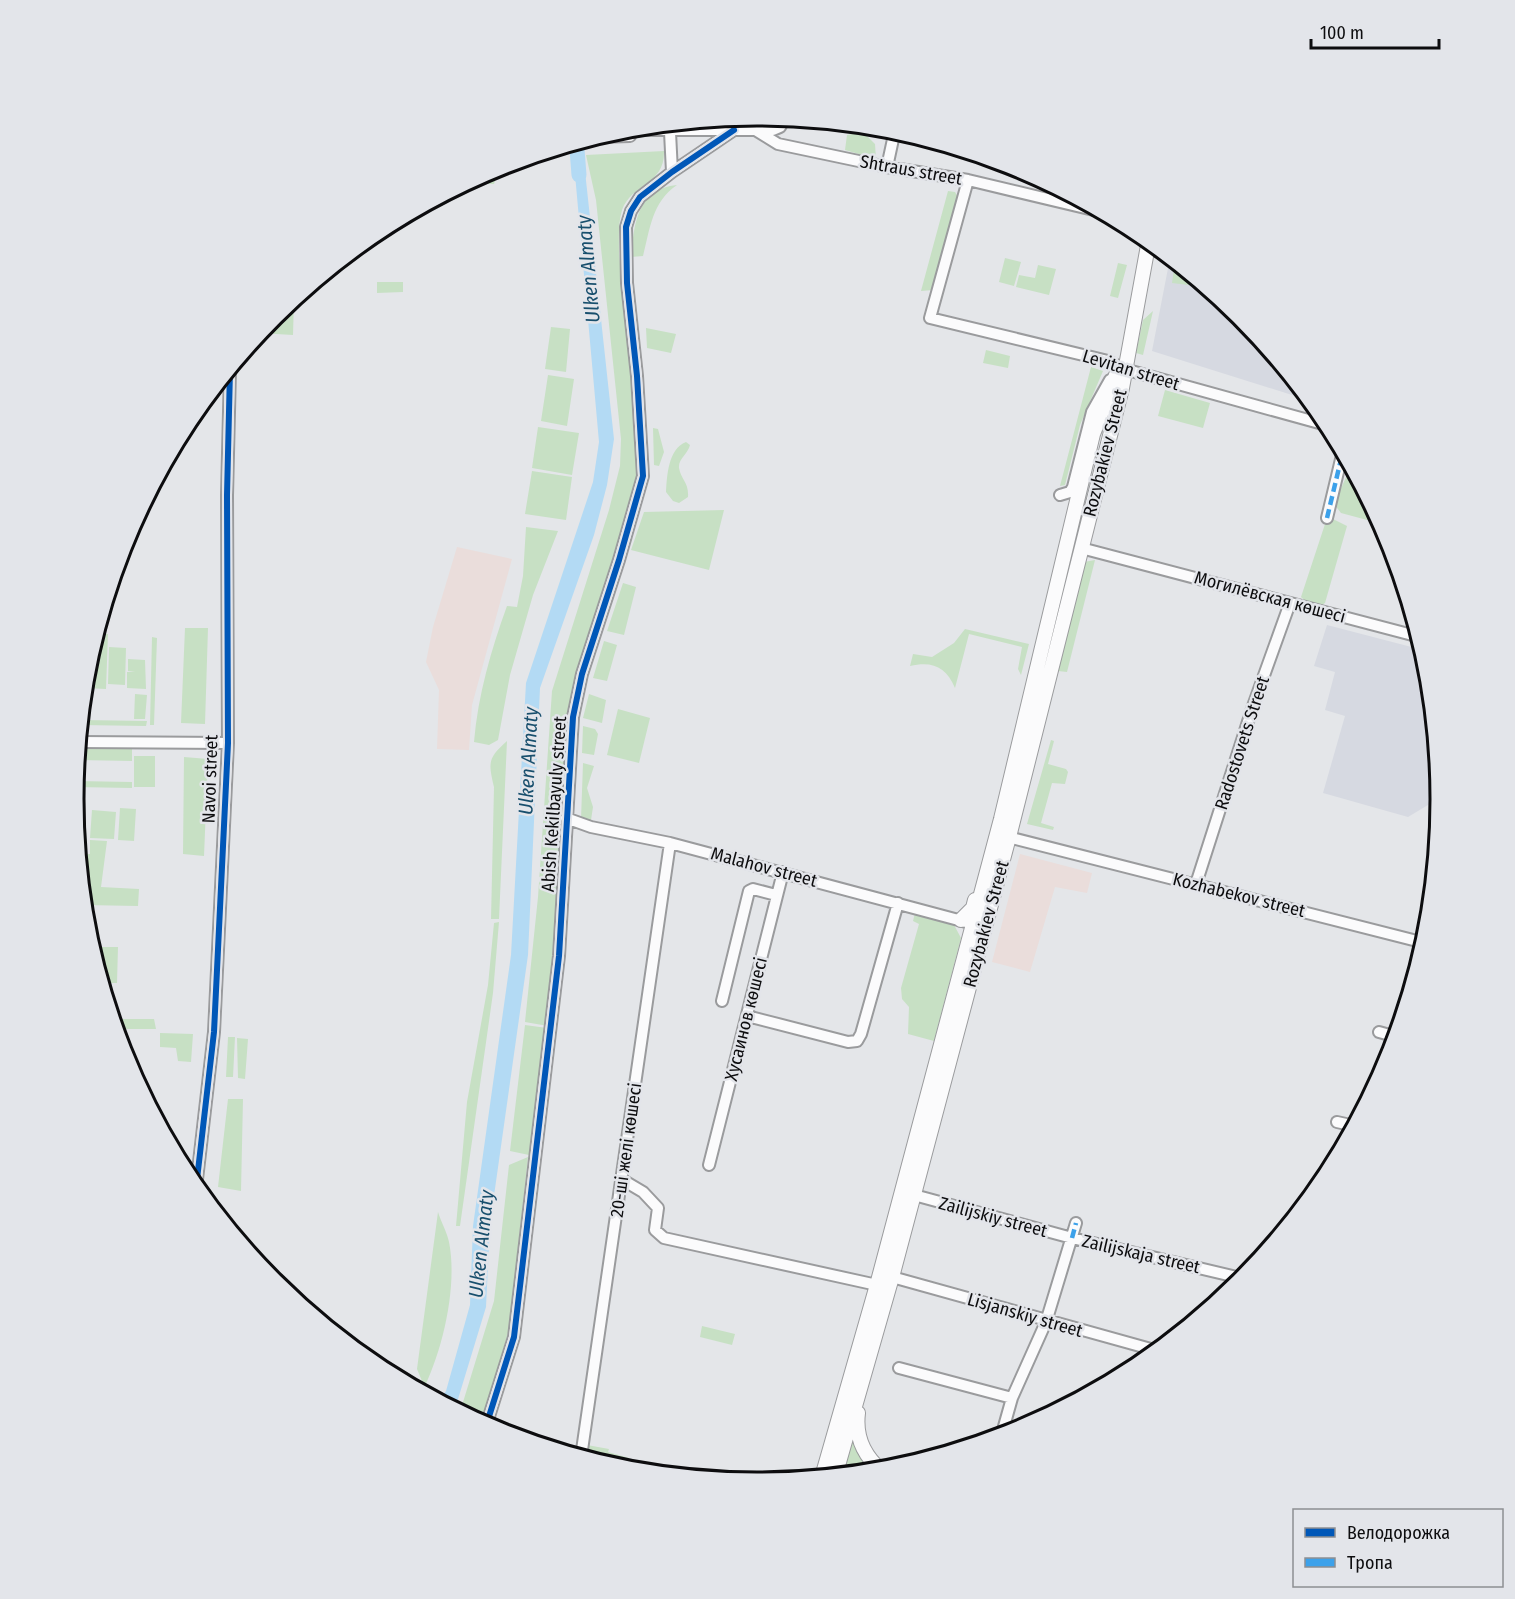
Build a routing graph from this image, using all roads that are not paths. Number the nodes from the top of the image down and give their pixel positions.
1 (772, 126) edge
2 (734, 130) junction
3 (699, 131) junction
4 (757, 131) junction
5 (666, 132) edge
6 (671, 132) edge
7 (893, 140) edge
8 (702, 152) junction
9 (887, 167) junction
10 (672, 172) junction
11 (968, 180) junction
12 (1074, 205) edge
13 (1147, 250) edge
14 (1121, 370) junction
15 (230, 381) edge
16 (1315, 422) edge
17 (1341, 462) edge
18 (1060, 495) dead end
19 (1327, 518) dead end
20 (1081, 548) junction
21 (1290, 603) junction
22 (1410, 634) edge
23 (87, 742) edge
24 (228, 743) junction
25 (566, 818) junction
26 (1003, 836) junction
27 (670, 843) junction
28 (783, 872) junction
29 (1196, 884) junction
30 (776, 895) junction
31 (898, 903) junction
32 (973, 923) junction
33 (1416, 941) edge
34 (722, 1001) dead end
35 (747, 1016) junction
36 (1379, 1032) dead end
37 (1388, 1035) edge
38 (1337, 1122) dead end
39 (1347, 1124) edge
40 (710, 1165) dead end
41 (198, 1173) edge
42 (621, 1179) junction
43 (914, 1195) junction
44 (1076, 1223) dead end
45 (1072, 1238) junction
46 (1234, 1276) edge
47 (892, 1277) junction
48 (877, 1286) junction
49 (1046, 1322) junction
50 (1147, 1349) edge
51 (899, 1368) dead end
52 (861, 1387) junction
53 (1012, 1398) junction
54 (839, 1413) junction
55 (489, 1417) edge
56 (1004, 1426) edge
57 (581, 1449) edge
58 (873, 1462) edge
59 (837, 1468) edge
60 (824, 1469) edge
61 (820, 1470) edge

1 - 4 street
2 - 3 street
2 - 4 street
2 - 8 street, Abish Kekilbayuly street
3 - 6 street
3 - 8 street
4 - 9 street, Shtraus street
5 - 10 street
7 - 9 street
8 - 10 street, Abish Kekilbayuly street
9 - 11 street, Shtraus street
10 - 25 street, Abish Kekilbayuly street
11 - 12 street, Shtraus street
11 - 14 street, Levitan street
13 - 14 main road, Rozybakiev Street
14 - 16 street, Levitan street
14 - 18 street
14 - 20 main road, Rozybakiev Street
14 - 26 main road, Rozybakiev Street
15 - 24 street, Navoi street
17 - 19 street
20 - 21 street, Могилёвская көшесі
20 - 26 main road, Rozybakiev Street
21 - 22 street, Могилёвская көшесі
21 - 29 street, Radostovets Street
23 - 24 street
24 - 41 street, Navoi street
25 - 27 street, Malahov street
25 - 55 street, Abish Kekilbayuly street
26 - 29 street, Kozhabekov street
26 - 32 main road, Rozybakiev Street
26 - 32 main road, Rozybakiev Street
27 - 28 street, Malahov street
27 - 42 street, 20-ші желі көшесі
28 - 30 street, Хусаинов көшесі
28 - 31 street, Malahov street
29 - 33 street, Kozhabekov street
30 - 34 street
30 - 35 street, Хусаинов көшесі
31 - 32 street, Malahov street
31 - 35 street
32 - 43 main road, Rozybakiev Street
32 - 48 main road, Rozybakiev Street
35 - 40 street, Хусаинов көшесі
36 - 37 street
38 - 39 street
42 - 48 street
42 - 57 street, 20-ші желі көшесі
43 - 45 street, Zailijskiy street
43 - 47 main road, Rozybakiev Street
44 - 45 street
45 - 46 street, Zailijskaja street
45 - 49 street
47 - 49 street, Lisjanskiy street
47 - 52 main road, Rozybakiev Street
48 - 54 main road, Rozybakiev Street
49 - 50 street, Lisjanskiy street
49 - 53 street
51 - 53 street
52 - 58 main road
52 - 59 main road, Rozybakiev Street
53 - 56 street
54 - 60 main road
54 - 61 main road

